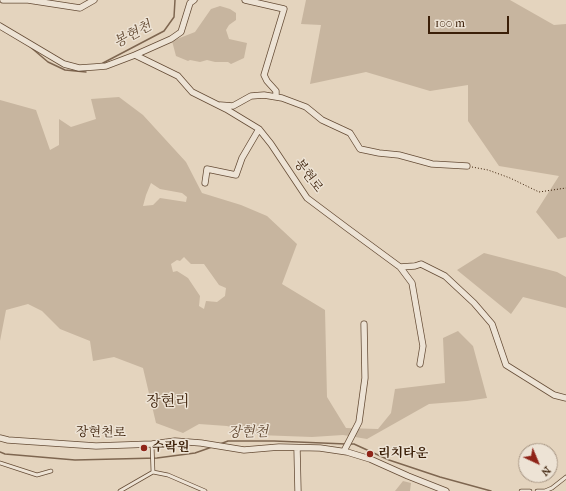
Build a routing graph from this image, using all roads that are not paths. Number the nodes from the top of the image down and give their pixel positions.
1 (3, 0) edge
2 (94, 0) edge
3 (194, 0) edge
4 (245, 0) edge
5 (0, 26) edge
6 (134, 55) junction
7 (276, 97) junction
8 (217, 105) junction
9 (259, 130) junction
10 (467, 166) road end
11 (205, 183) dead end
12 (400, 267) junction
13 (364, 324) dead end
14 (420, 364) dead end
15 (566, 398) edge
16 (0, 438) edge
17 (152, 444) junction
18 (297, 448) junction
19 (345, 449) junction
20 (0, 463) edge
21 (51, 471) dead end
22 (153, 472) junction
23 (566, 477) edge
24 (120, 491) edge
25 (206, 491) edge
26 (298, 491) edge
27 (446, 491) edge
28 (521, 491) edge
29 (530, 491) edge
30 (537, 491) edge

1 - 2 street
3 - 6 street
4 - 7 street
5 - 6 street
6 - 8 street, 봉현로
7 - 8 street
7 - 10 street
8 - 9 street, 봉현로
9 - 11 street
9 - 12 street, 봉현로
12 - 14 street, 봉현로
12 - 15 street
13 - 19 street
16 - 17 street, 장현천로
17 - 18 street, 장현천로
17 - 22 lane
18 - 19 street, 장현천로
18 - 26 street
19 - 27 street, 장현천로
20 - 21 lane
22 - 24 lane
22 - 25 lane
23 - 30 lane
28 - 29 lane

